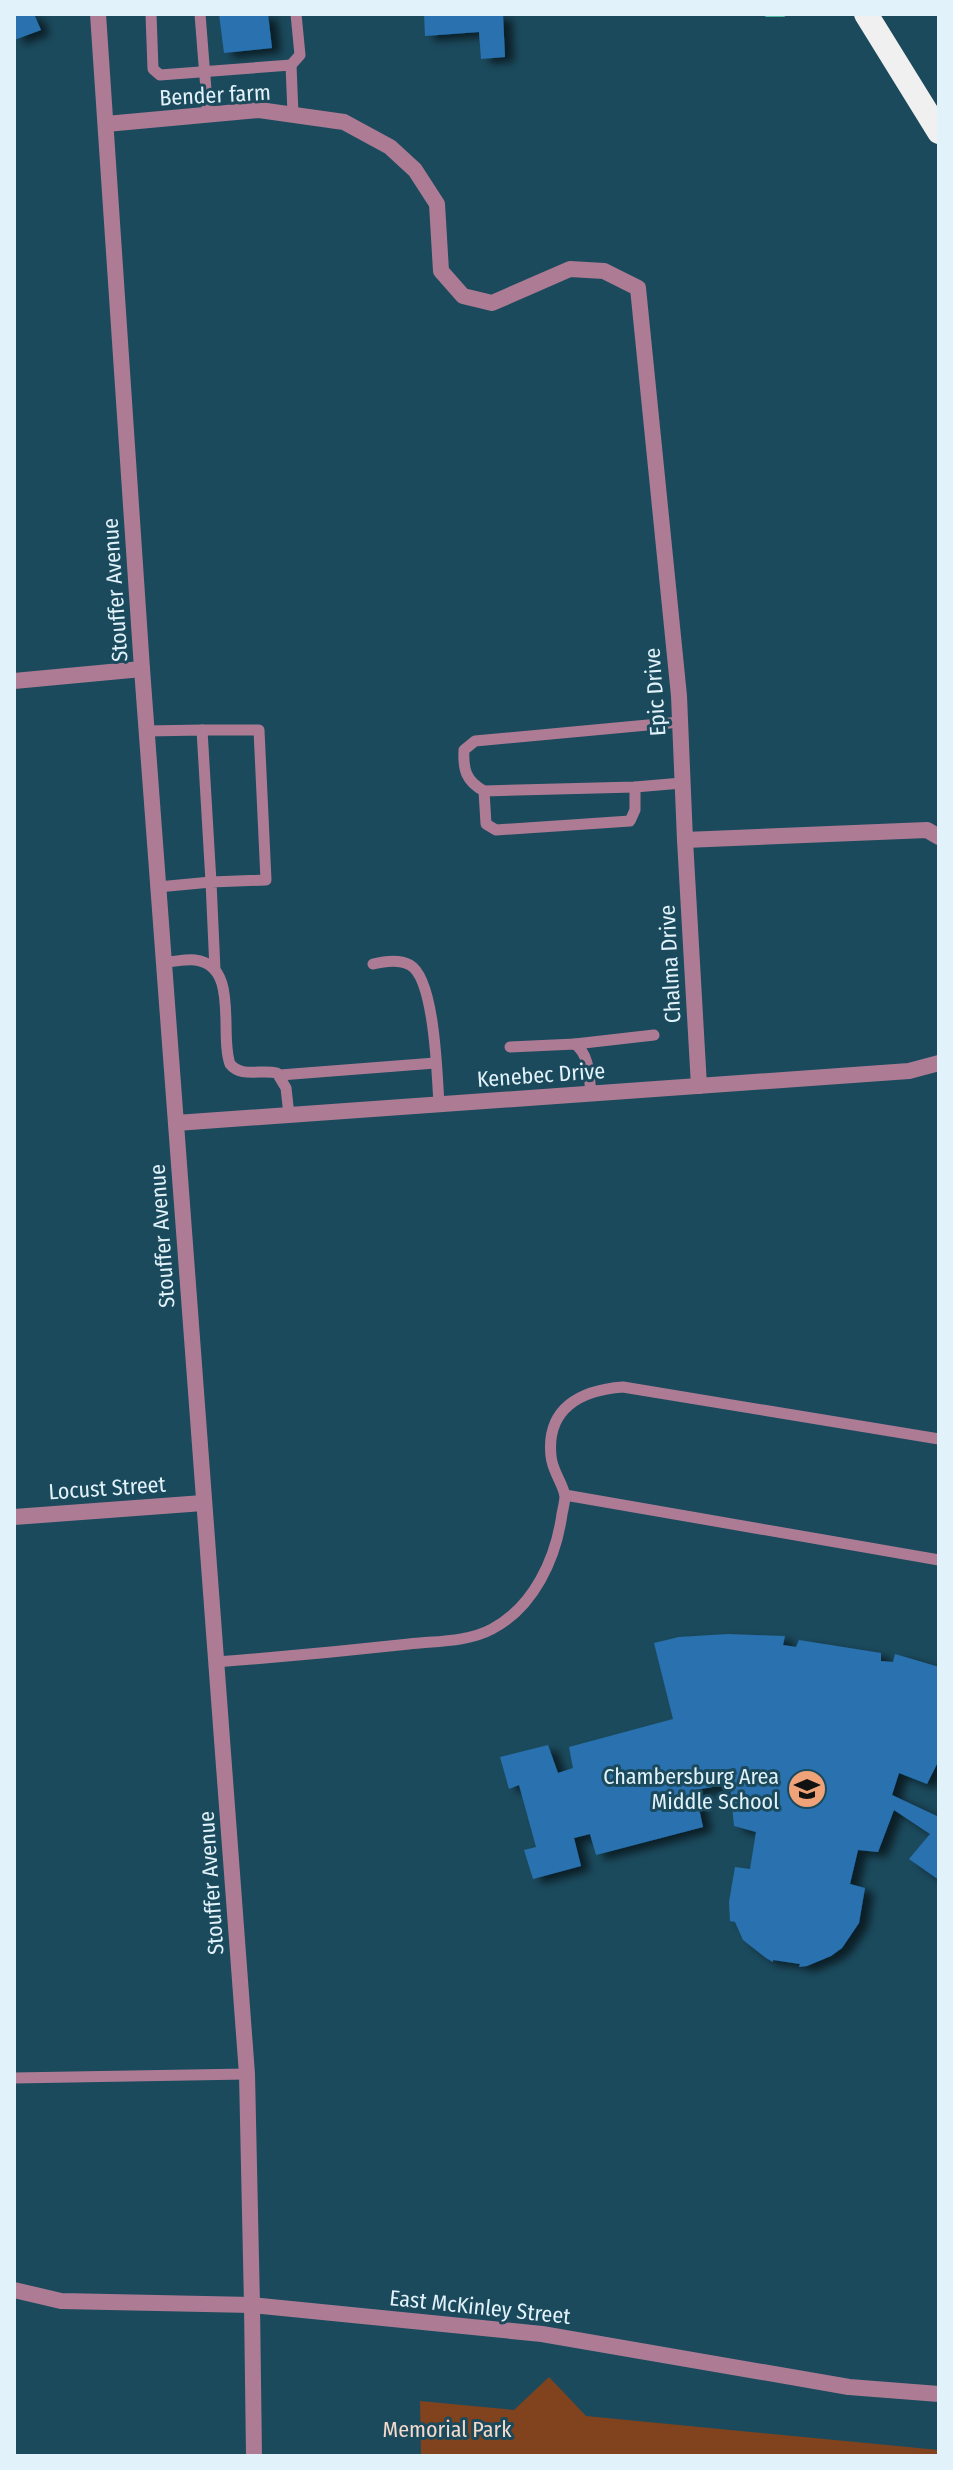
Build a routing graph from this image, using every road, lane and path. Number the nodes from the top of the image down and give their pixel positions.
1 (98, 14) edge
2 (151, 14) edge
3 (200, 14) edge
4 (296, 14) edge
5 (866, 14) edge
6 (291, 65) junction
7 (205, 73) junction
8 (293, 114) junction
9 (208, 115) junction
10 (106, 124) junction
11 (939, 132) edge
12 (638, 288) joint
13 (142, 669) junction
14 (14, 681) edge
15 (680, 722) junction
16 (202, 730) junction
17 (147, 731) junction
18 (682, 783) junction
19 (635, 787) junction
20 (484, 791) junction
21 (939, 837) edge
22 (685, 840) junction
23 (211, 882) junction
24 (158, 887) junction
25 (164, 962) junction
26 (373, 964) dead end
27 (215, 970) junction
28 (654, 1035) dead end
29 (575, 1044) junction
30 (510, 1047) dead end
31 (435, 1063) junction
32 (939, 1063) edge
33 (280, 1075) junction
34 (699, 1086) junction
35 (591, 1094) junction
36 (439, 1104) junction
37 (289, 1115) junction
38 (176, 1123) junction
39 (939, 1439) edge
40 (565, 1495) junction
41 (203, 1503) junction
42 (14, 1517) edge
43 (939, 1560) edge
44 (216, 1662) junction
45 (247, 2074) junction
46 (14, 2078) edge
47 (14, 2290) edge
48 (252, 2305) junction
49 (939, 2394) edge
50 (254, 2456) edge

1 - 10 street, Stouffer Avenue
2 - 7 lane
3 - 7 lane
4 - 6 lane
5 - 11 highway
6 - 7 lane
6 - 8 lane
7 - 9 lane
8 - 9 street, Bender farm
8 - 12 street, Bender farm
9 - 10 street, Bender farm
10 - 13 street, Stouffer Avenue
12 - 15 street, Epic Drive
13 - 14 street
13 - 17 street, Stouffer Avenue
15 - 18 street, Epic Drive
15 - 20 lane
16 - 17 lane
16 - 23 lane
16 - 23 lane
17 - 24 street, Stouffer Avenue
18 - 19 lane
18 - 22 street, Epic Drive
19 - 20 lane
19 - 20 lane
21 - 22 street
22 - 34 street, Chalma Drive
23 - 24 lane
23 - 27 lane
24 - 25 street, Stouffer Avenue
25 - 27 lane
25 - 38 street, Stouffer Avenue
26 - 31 lane
27 - 33 lane
28 - 29 lane
29 - 30 lane
29 - 35 lane
31 - 33 lane
31 - 36 lane
32 - 34 street, Kenebec Drive
33 - 37 lane
34 - 35 street, Kenebec Drive
35 - 36 street, Kenebec Drive
36 - 37 street, Kenebec Drive
37 - 38 street, Kenebec Drive
38 - 41 street, Stouffer Avenue
39 - 40 lane
40 - 43 lane
40 - 44 lane
41 - 42 street, Locust Street
41 - 44 street, Stouffer Avenue
44 - 45 street, Stouffer Avenue
45 - 46 lane
45 - 48 street, Stouffer Avenue
47 - 48 street, East McKinley Street
48 - 49 street, East McKinley Street
48 - 50 street, Stouffer Avenue

